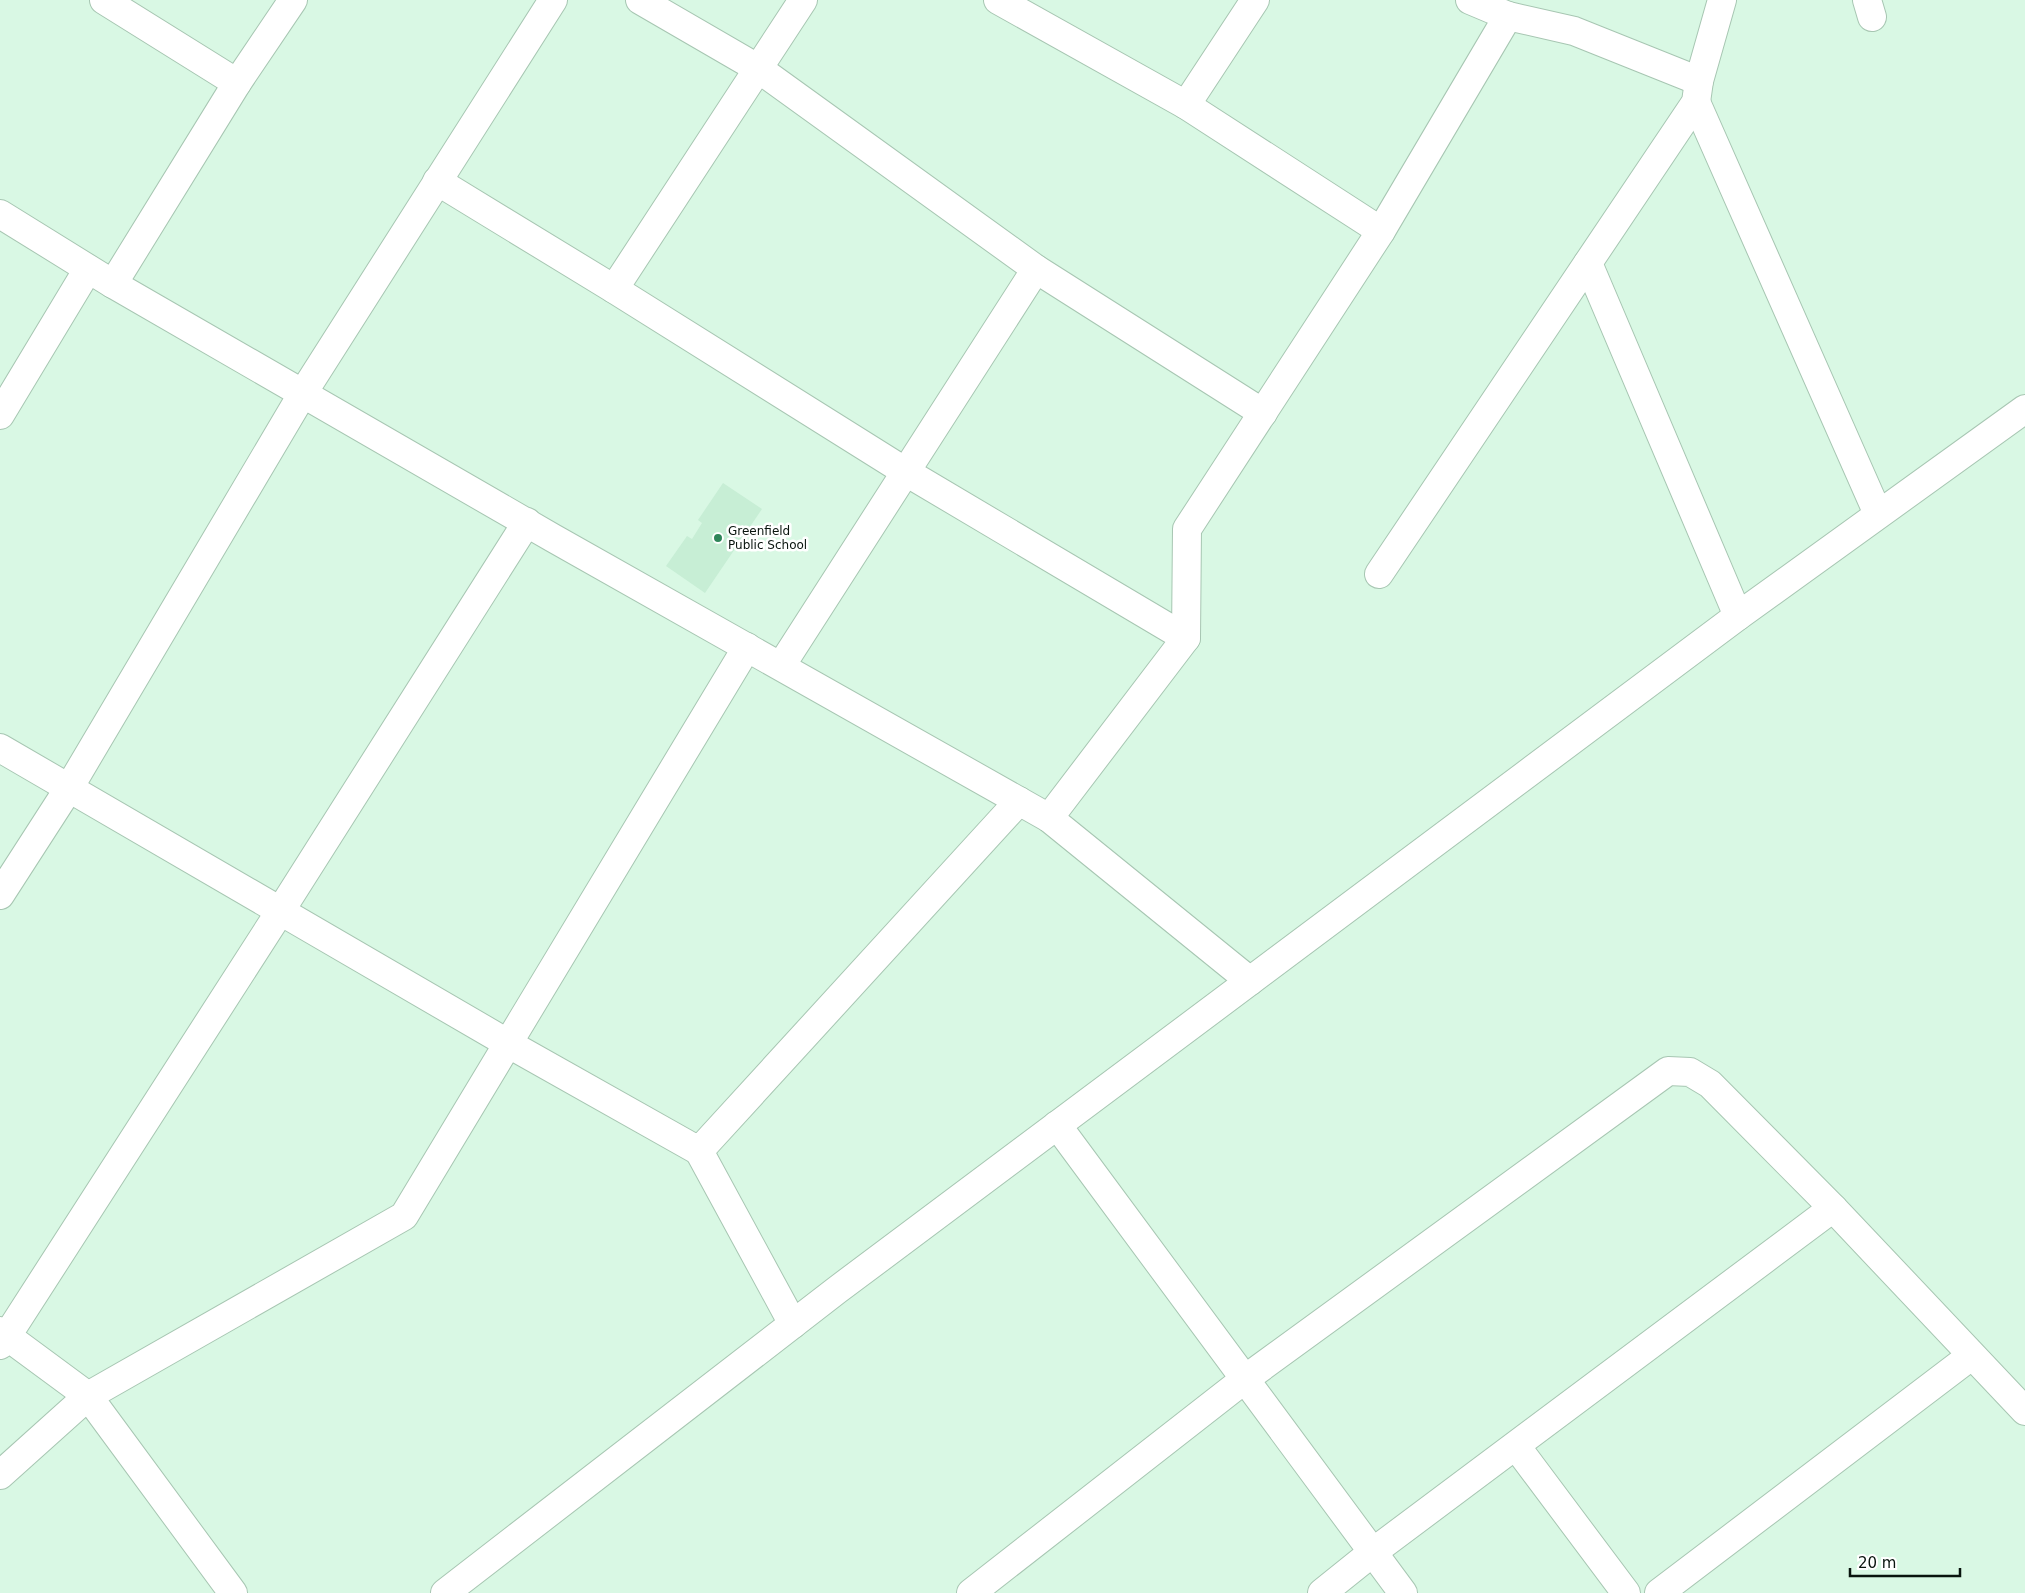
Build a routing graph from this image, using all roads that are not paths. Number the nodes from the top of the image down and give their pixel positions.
1 (104, 0) edge
2 (293, 0) edge
3 (553, 0) edge
4 (640, 0) edge
5 (802, 0) edge
6 (998, 0) edge
7 (1255, 0) edge
8 (1470, 0) edge
9 (1722, 0) edge
10 (1508, 16) junction
11 (759, 69) junction
12 (237, 83) junction
13 (1698, 91) junction
14 (1186, 105) junction
15 (437, 181) junction
16 (0, 214) edge
17 (1381, 230) junction
18 (1588, 263) junction
19 (88, 269) junction
20 (1036, 269) junction
21 (113, 284) junction
22 (614, 288) junction
23 (303, 394) junction
24 (2025, 409) edge
25 (1262, 413) junction
26 (0, 415) edge
27 (906, 472) junction
28 (1878, 514) junction
29 (527, 522) junction
30 (1379, 574) dead end
31 (1738, 616) junction
32 (1186, 638) junction
33 (747, 647) junction
34 (781, 666) junction
35 (0, 748) edge
36 (68, 788) junction
37 (1020, 801) junction
38 (1049, 818) junction
39 (0, 895) edge
40 (281, 910) junction
41 (1250, 981) junction
42 (509, 1044) junction
43 (1057, 1125) junction
44 (699, 1151) junction
45 (1833, 1208) junction
46 (793, 1324) junction
47 (2, 1337) edge
48 (1971, 1356) junction
49 (1244, 1379) junction
50 (88, 1396) junction
51 (2025, 1411) edge
52 (1516, 1446) junction
53 (0, 1475) edge
54 (1373, 1552) junction
55 (233, 1593) edge
56 (445, 1593) edge
57 (971, 1593) edge
58 (1322, 1593) edge
59 (1403, 1593) edge
60 (1626, 1593) edge
61 (1659, 1593) edge

1 - 12 street
2 - 12 street
3 - 15 street
4 - 11 street
5 - 11 street
6 - 14 street
7 - 14 street
8 - 10 street
9 - 13 street
10 - 13 street
10 - 17 street
11 - 20 street
11 - 22 street
12 - 21 street
13 - 18 street
13 - 28 street
14 - 17 street
15 - 22 street
15 - 23 street
16 - 19 street
17 - 25 street
18 - 30 street
18 - 31 street
19 - 21 street
19 - 26 street
20 - 25 street
20 - 27 street
21 - 23 street
22 - 27 street
23 - 29 street
23 - 36 street
24 - 28 street
25 - 32 street
27 - 32 street
27 - 34 street
28 - 31 street
29 - 33 street
29 - 40 street
31 - 41 street
32 - 38 street
33 - 34 street
33 - 42 street
34 - 37 street
35 - 36 street
36 - 39 street
36 - 40 street
37 - 38 street
37 - 44 street
38 - 41 street
40 - 42 street
40 - 47 street
41 - 43 street
42 - 44 street
42 - 50 street
43 - 46 street
43 - 49 street
44 - 46 street
45 - 48 street
45 - 49 street
45 - 52 street
46 - 56 street
47 - 50 street
48 - 51 street
48 - 61 street
49 - 54 street
49 - 57 street
50 - 53 street
50 - 55 street
52 - 54 street
52 - 60 street
54 - 58 street
54 - 59 street

